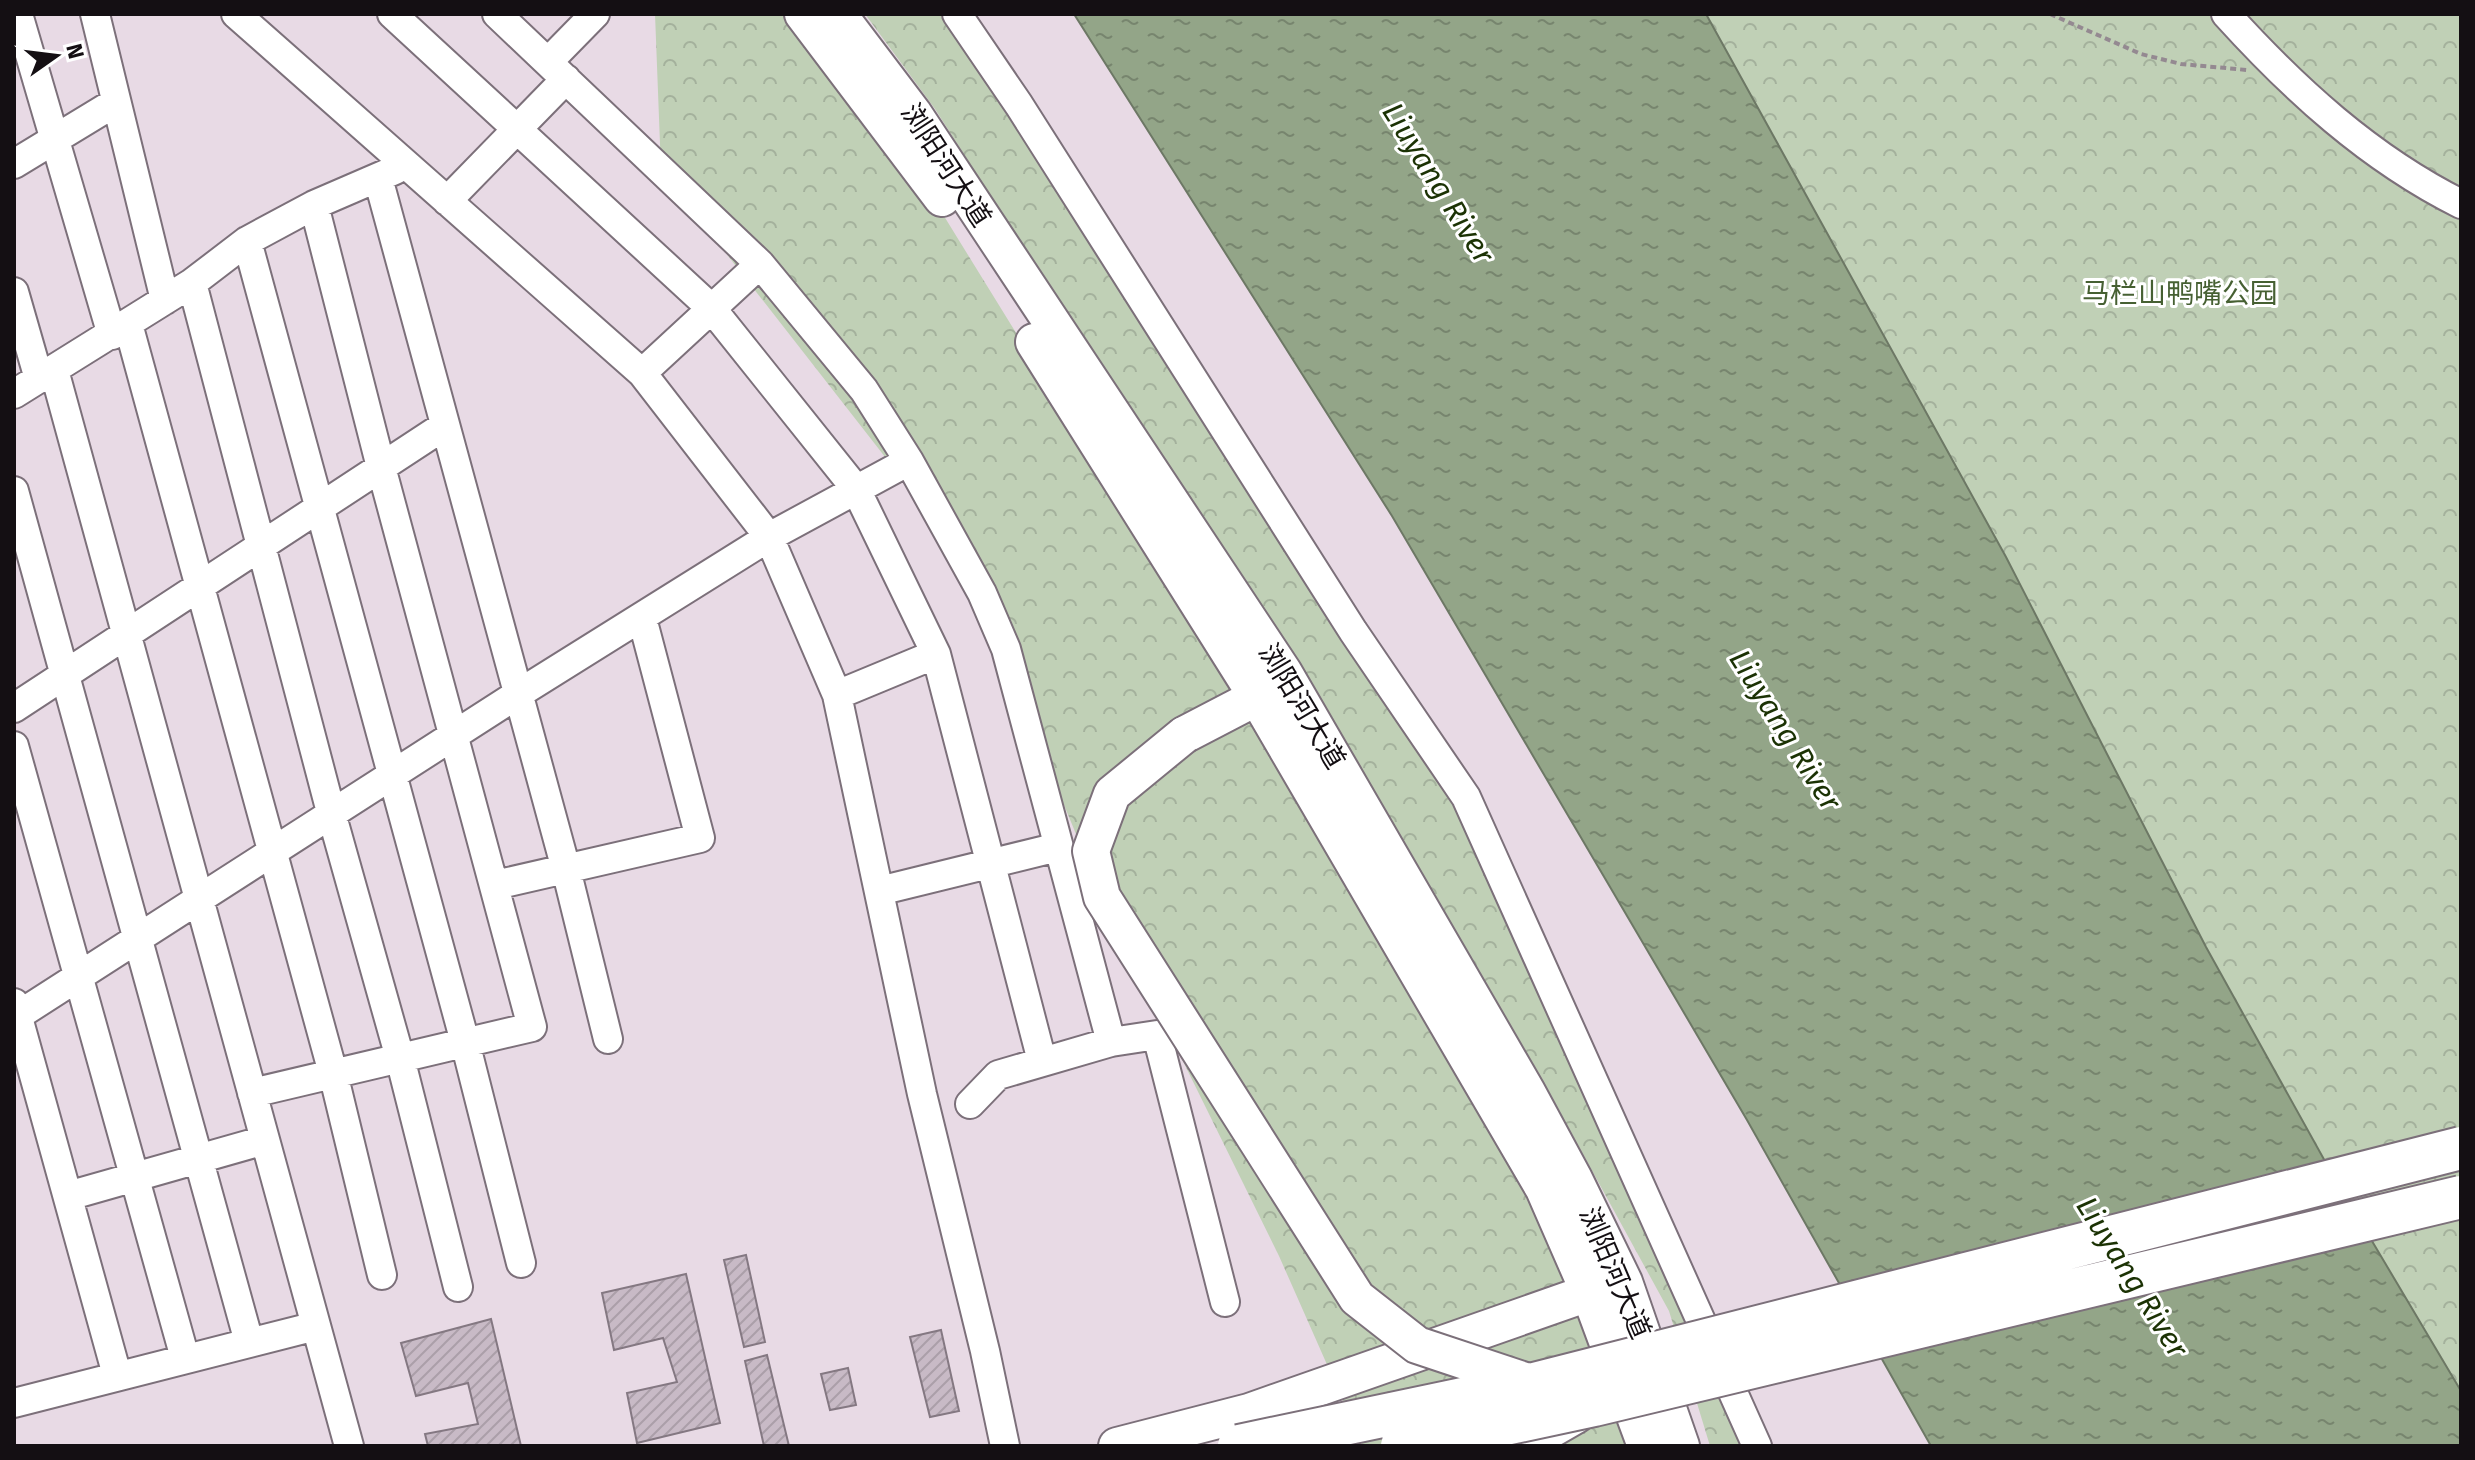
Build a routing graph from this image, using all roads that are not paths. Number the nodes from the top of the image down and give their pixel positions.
1 (18, 14) edge
2 (95, 14) edge
3 (392, 14) edge
4 (497, 14) edge
5 (595, 14) edge
6 (803, 14) edge
7 (838, 14) edge
8 (957, 14) edge
9 (2226, 14) edge
10 (245, 16) edge
11 (557, 70) junction
12 (116, 102) junction
13 (516, 130) junction
14 (53, 140) junction
15 (14, 164) edge
16 (407, 165) junction
17 (378, 178) junction
18 (447, 201) junction
19 (2461, 204) edge
20 (314, 205) junction
21 (247, 241) junction
22 (760, 264) junction
23 (192, 283) junction
24 (14, 292) edge
25 (165, 300) junction
26 (712, 309) junction
27 (120, 330) junction
28 (642, 373) junction
29 (46, 375) junction
30 (14, 394) edge
31 (444, 426) junction
32 (909, 461) junction
33 (381, 467) junction
34 (856, 489) junction
35 (14, 491) edge
36 (319, 507) junction
37 (769, 537) junction
38 (261, 545) junction
39 (199, 586) junction
40 (642, 618) junction
41 (126, 634) junction
42 (936, 654) junction
43 (1284, 673) junction
44 (66, 676) junction
45 (518, 694) junction
46 (837, 695) junction
47 (1257, 697) junction
48 (14, 708) edge
49 (456, 737) junction
50 (14, 746) edge
51 (393, 777) junction
52 (332, 816) junction
53 (1058, 847) junction
54 (274, 853) junction
55 (989, 863) junction
56 (566, 869) junction
57 (495, 885) junction
58 (879, 891) junction
59 (199, 899) junction
60 (136, 939) junction
61 (77, 977) junction
62 (15, 1012) edge
63 (608, 1039) dead end
64 (465, 1042) junction
65 (1111, 1042) junction
66 (400, 1058) junction
67 (1042, 1061) junction
68 (333, 1073) junction
69 (252, 1093) junction
70 (970, 1104) dead end
71 (265, 1140) junction
72 (2461, 1148) edge
73 (199, 1159) junction
74 (135, 1177) junction
75 (68, 1196) junction
76 (2461, 1197) edge
77 (521, 1263) dead end
78 (382, 1275) dead end
79 (1624, 1282) junction
80 (458, 1287) dead end
81 (1589, 1292) junction
82 (1225, 1302) dead end
83 (316, 1326) junction
84 (249, 1342) junction
85 (185, 1358) junction
86 (117, 1375) junction
87 (1534, 1384) junction
88 (14, 1403) edge
89 (1594, 1405) junction
90 (1654, 1443) edge
91 (349, 1446) edge
92 (1005, 1446) edge
93 (1117, 1446) edge
94 (1239, 1446) edge
95 (1402, 1446) edge
96 (1522, 1446) edge
97 (1757, 1446) edge

1 - 14 street
2 - 12 street
3 - 13 street
4 - 11 street
5 - 11 street
6 - 47 main road, 浏阳河大道
7 - 43 main road, 浏阳河大道
8 - 97 street
9 - 19 street
10 - 16 street
11 - 13 street
11 - 22 street
12 - 14 street
12 - 25 street
13 - 18 street
13 - 26 street
14 - 15 street
14 - 27 street
16 - 17 street
16 - 18 street
17 - 20 street
17 - 31 street
18 - 28 street
20 - 21 street
20 - 33 street
21 - 23 street
21 - 36 street
22 - 26 street
22 - 32 street
23 - 25 street
23 - 38 street
24 - 29 street
25 - 27 street
26 - 28 street
26 - 34 street
27 - 29 street
27 - 39 street
28 - 37 street
29 - 30 street
29 - 41 street
31 - 33 street
31 - 45 street
32 - 34 street
32 - 53 street
33 - 36 street
33 - 49 street
34 - 37 street
34 - 42 street
35 - 44 street
36 - 38 street
36 - 51 street
37 - 40 street
37 - 46 street
38 - 39 street
38 - 52 street
39 - 41 street
39 - 54 street
40 - 45 street
40 - 56 street
41 - 44 street
41 - 59 street
42 - 46 street
42 - 55 street
43 - 47 main road
43 - 79 main road, 浏阳河大道
44 - 48 street
44 - 60 street
45 - 49 street
45 - 56 street
46 - 58 street
47 - 81 main road, 浏阳河大道
47 - 87 main road, bridge
49 - 51 street
49 - 57 street
50 - 61 street
51 - 52 street
51 - 64 street
52 - 54 street
52 - 66 street
53 - 55 street
53 - 65 street
54 - 59 street
54 - 68 street
55 - 58 street
55 - 67 street
56 - 57 street
56 - 63 street
57 - 64 street
58 - 92 street
59 - 60 street
59 - 69 street
60 - 61 street
60 - 73 street
61 - 62 street
61 - 74 street
62 - 75 street
64 - 66 street
64 - 77 street
65 - 67 street
65 - 82 street
66 - 68 street
66 - 80 street
67 - 70 street
68 - 69 street
68 - 78 street
69 - 71 street
71 - 73 street
71 - 83 street
72 - 87 highway, bridge
73 - 74 street
73 - 84 street
74 - 75 street
74 - 85 street
75 - 86 street
76 - 89 highway, bridge
79 - 81 main road
79 - 90 main road, 浏阳河大道
81 - 90 main road, 浏阳河大道
81 - 93 main road
83 - 84 street
83 - 91 street
84 - 85 street
85 - 86 street
86 - 88 street
87 - 94 highway, bridge
89 - 95 highway, bridge
89 - 96 main road

